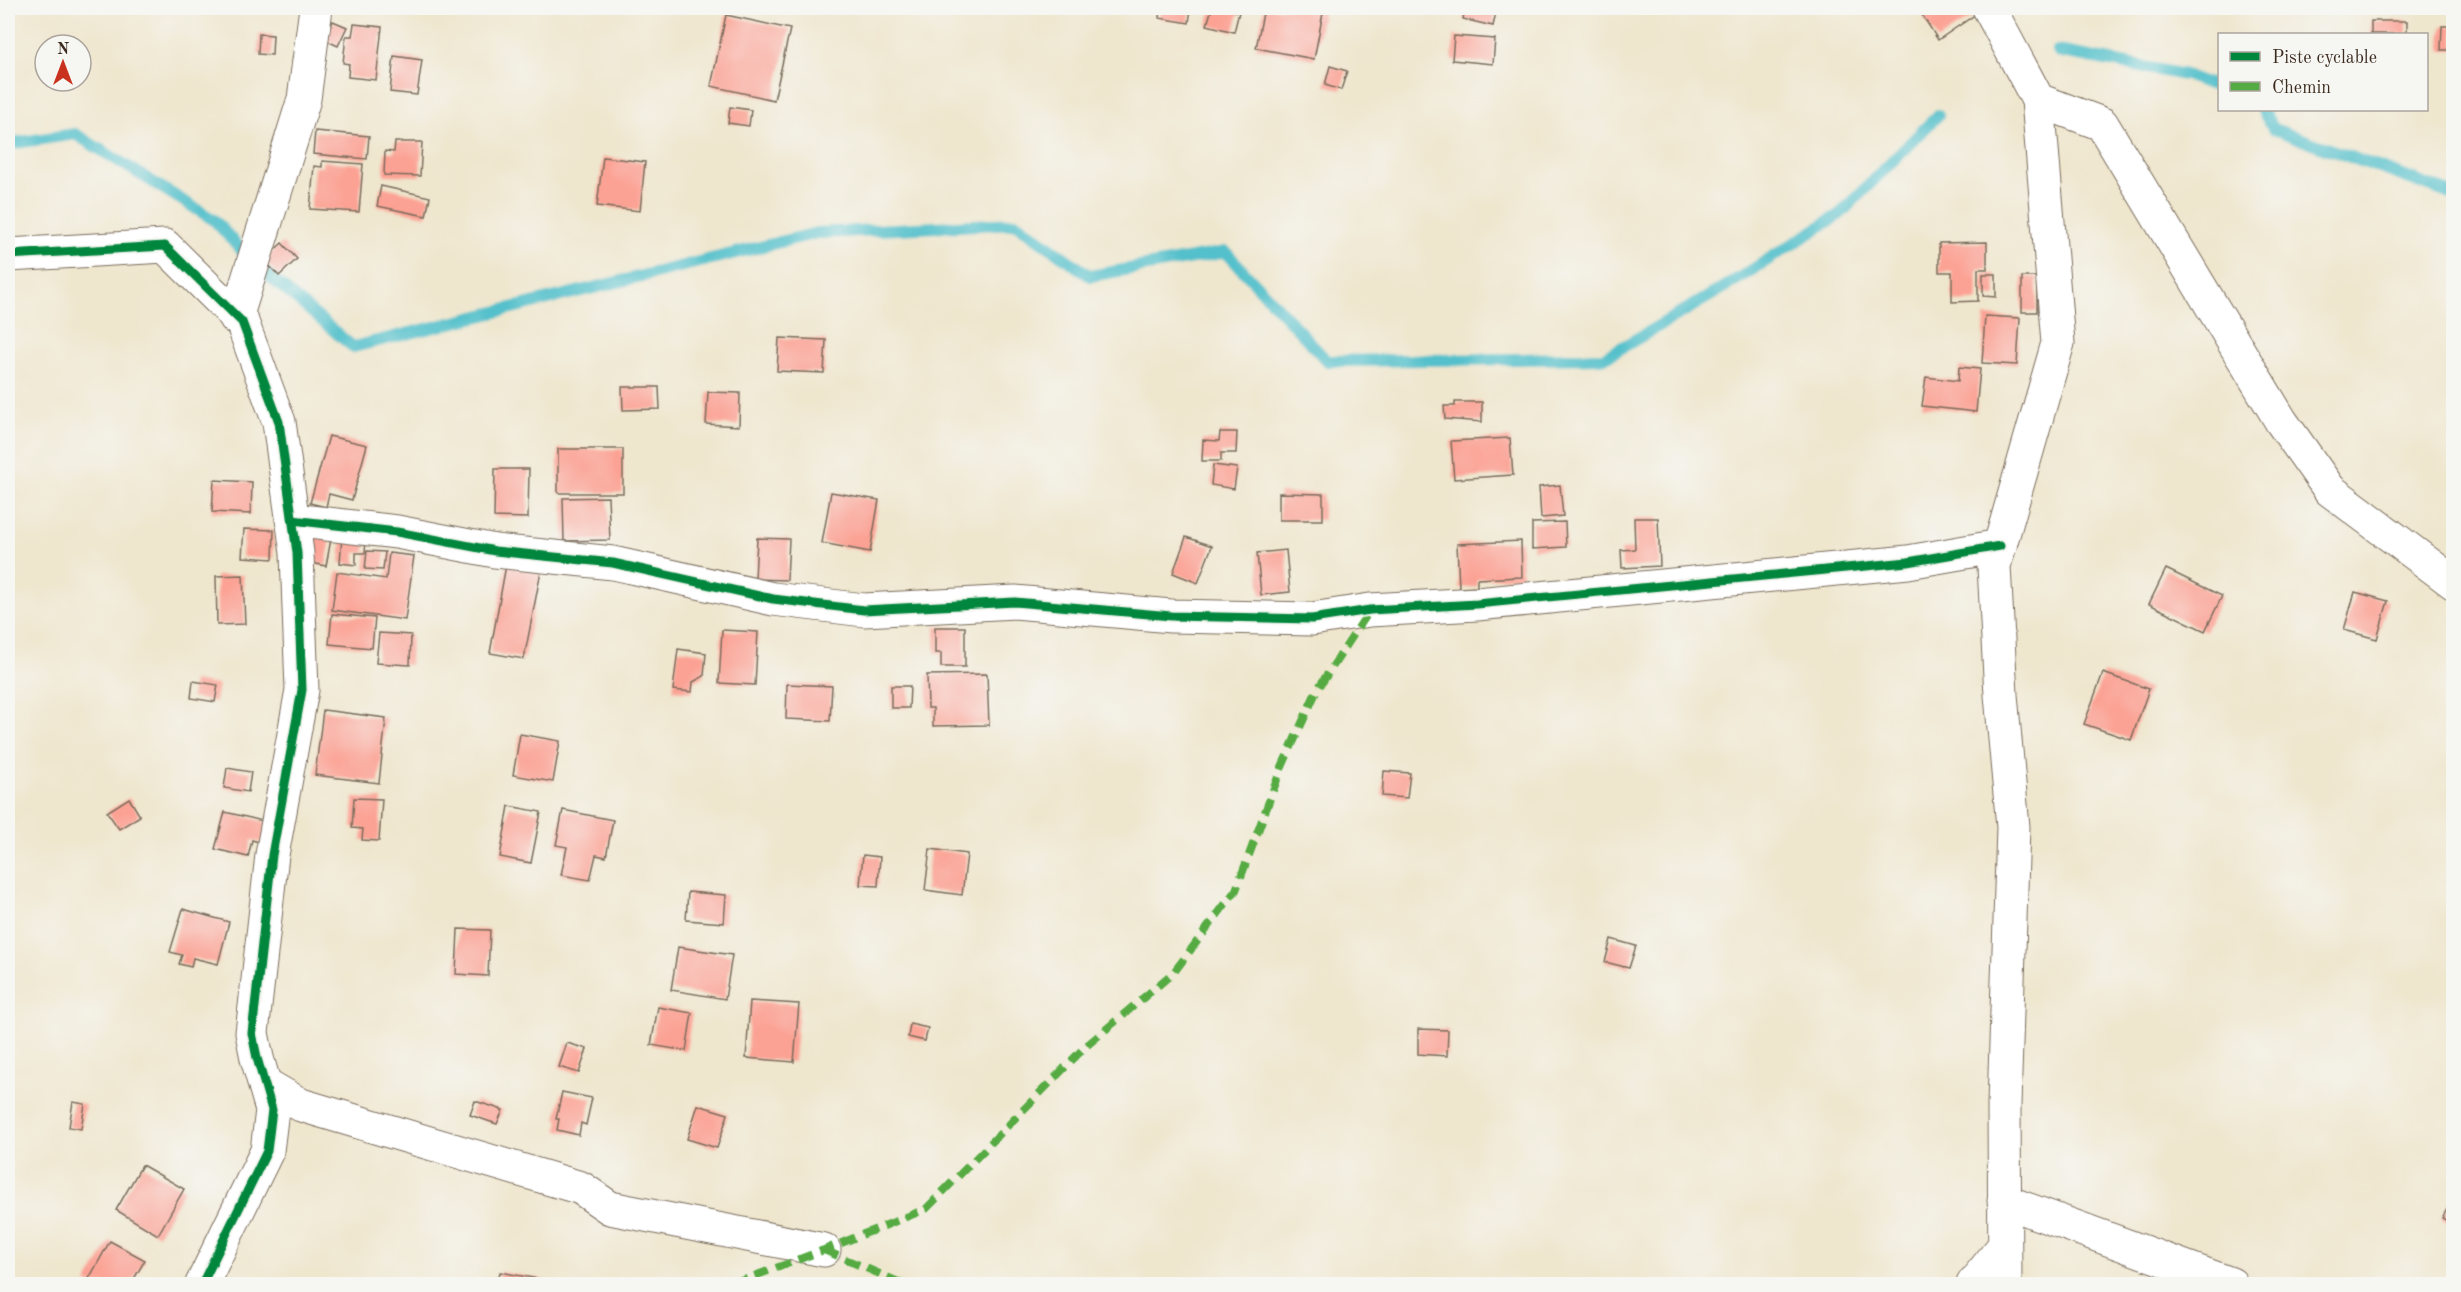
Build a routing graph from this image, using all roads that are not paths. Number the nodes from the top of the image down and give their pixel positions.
1 (316, 8) edge
2 (1989, 8) edge
3 (2038, 100) junction
4 (8, 255) edge
5 (236, 318) junction
6 (292, 520) junction
7 (2000, 546) junction
8 (2454, 583) edge
9 (265, 1084) junction
10 (2004, 1201) junction
11 (2004, 1246) junction
12 (824, 1250) dead end
13 (202, 1284) edge
14 (1973, 1284) edge
15 (2004, 1284) edge
16 (2231, 1284) edge

1 - 5 street
2 - 3 street
3 - 7 street
3 - 8 street
4 - 5 street
5 - 6 street
6 - 7 street
6 - 9 street
7 - 10 street
9 - 12 street
9 - 13 street
10 - 11 street
10 - 16 street
11 - 14 street
11 - 15 street

